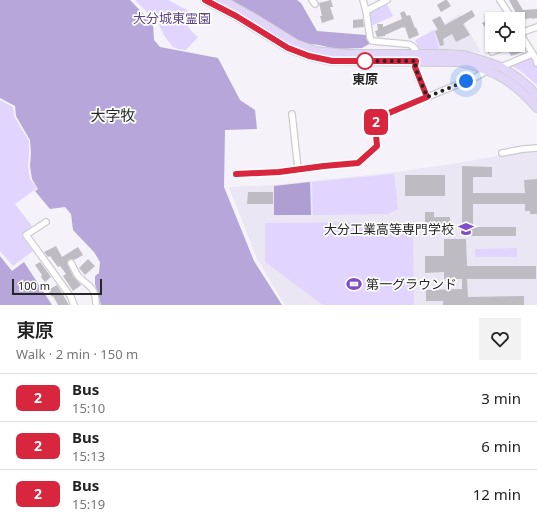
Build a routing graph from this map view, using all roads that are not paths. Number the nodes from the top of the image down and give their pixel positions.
1 (205, 0) edge
2 (222, 0) edge
3 (363, 0) edge
4 (387, 0) edge
5 (500, 0) edge
6 (366, 11) junction
7 (508, 12) edge
8 (537, 26) edge
9 (525, 33) edge
10 (525, 44) edge
11 (416, 58) junction
12 (535, 59) edge
13 (501, 67) junction
14 (488, 70) junction
15 (537, 96) edge
16 (427, 97) junction
17 (537, 108) edge
18 (292, 114) dead end
19 (537, 148) edge
20 (502, 153) dead end
21 (298, 169) junction
22 (236, 174) dead end
23 (46, 222) dead end
24 (71, 263) dead end
25 (95, 304) edge
26 (74, 305) edge

1 - 11 street
2 - 11 street
3 - 6 street
4 - 6 street
5 - 7 street
6 - 11 street
8 - 9 street
10 - 12 street
11 - 13 street
11 - 14 street
11 - 16 street
12 - 13 street
13 - 15 street
14 - 16 street
14 - 17 street
16 - 21 street
18 - 21 street
19 - 20 street
21 - 22 street
23 - 26 street
24 - 25 street

